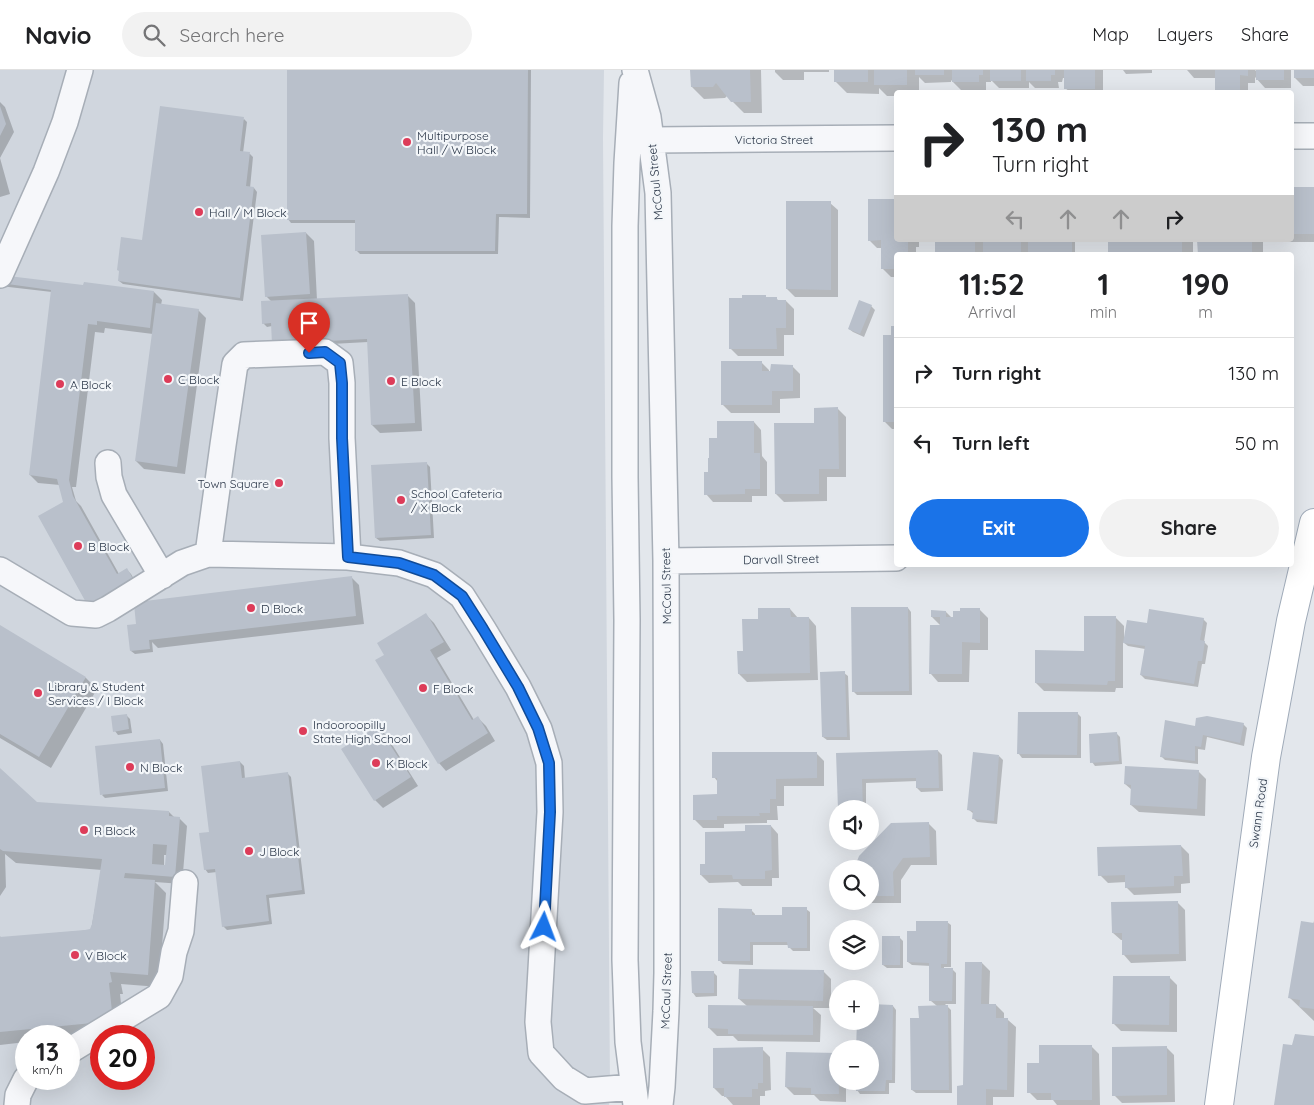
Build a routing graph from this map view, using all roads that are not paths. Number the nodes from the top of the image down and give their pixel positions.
1 (80, 70) edge
2 (634, 70) edge
3 (1294, 136) edge
4 (1314, 136) edge
5 (894, 138) edge
6 (652, 140) junction
7 (0, 275) edge
8 (108, 463) dead end
9 (1314, 523) edge
10 (208, 554) junction
11 (348, 557) junction
12 (1298, 557) edge
13 (894, 558) edge
14 (666, 561) junction
15 (0, 570) edge
16 (162, 576) junction
17 (185, 883) dead end
18 (80, 1045) edge
19 (20, 1090) edge
20 (635, 1096) edge
21 (17, 1105) edge
22 (660, 1105) edge
23 (1219, 1105) edge

1 - 7 street
2 - 6 street, McCaul Street
2 - 20 street, McCaul Street
3 - 4 street
5 - 6 street, Victoria Street
6 - 14 street, McCaul Street
8 - 16 street
9 - 12 main road, Swann Road
10 - 11 street
10 - 11 street
10 - 16 street
11 - 20 street
12 - 23 main road, Swann Road
13 - 14 street, Darvall Street
14 - 22 street, McCaul Street
15 - 16 street
17 - 18 street
19 - 21 street

